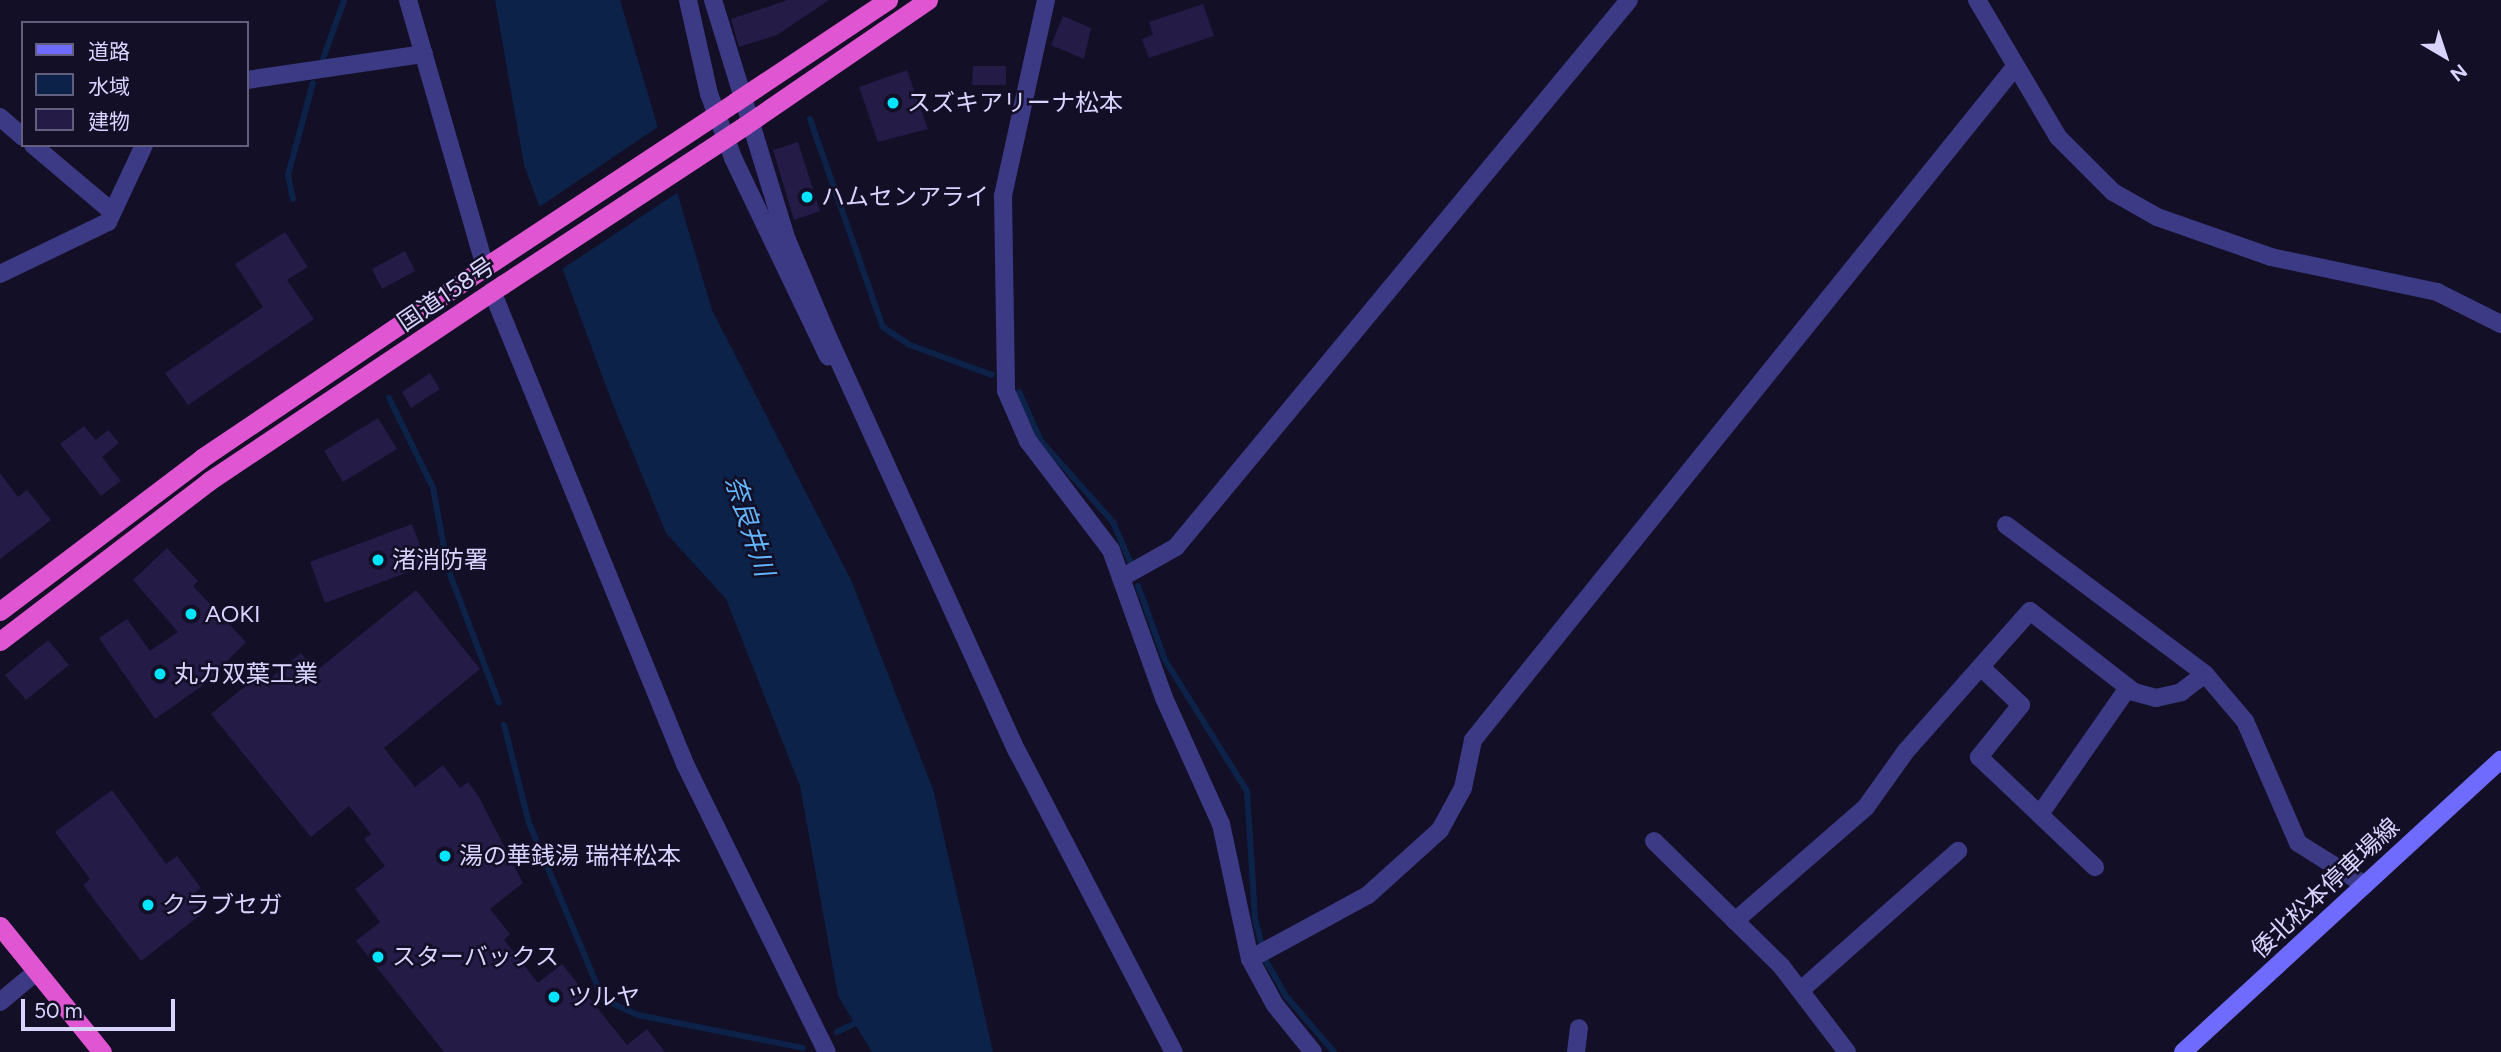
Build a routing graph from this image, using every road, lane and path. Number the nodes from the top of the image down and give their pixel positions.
1 (408, 0) edge
2 (688, 0) edge
3 (713, 0) edge
4 (888, 0) edge
5 (928, 0) edge
6 (1046, 0) edge
7 (1629, 0) edge
8 (1978, 0) edge
9 (424, 54) junction
10 (2014, 68) junction
11 (248, 80) edge
12 (738, 99) junction
13 (0, 117) edge
14 (748, 123) junction
15 (21, 135) edge
16 (35, 147) edge
17 (143, 147) edge
18 (110, 210) junction
19 (490, 264) junction
20 (0, 274) edge
21 (497, 288) junction
22 (2501, 324) edge
23 (856, 392) junction
24 (2006, 524) dead end
25 (1121, 578) junction
26 (0, 611) edge
27 (0, 641) edge
28 (1984, 670) junction
29 (2205, 674) junction
30 (2128, 688) junction
31 (2501, 760) edge
32 (2040, 814) junction
33 (1654, 841) dead end
34 (1958, 851) dead end
35 (2095, 867) dead end
36 (2365, 885) junction
37 (1735, 921) junction
38 (0, 926) edge
39 (1250, 959) junction
40 (36, 972) junction
41 (1801, 990) junction
42 (0, 1002) edge
43 (1579, 1028) dead end
44 (102, 1052) edge
45 (827, 1052) edge
46 (1174, 1052) edge
47 (1314, 1052) edge
48 (1576, 1052) edge
49 (1847, 1052) edge
50 (2183, 1052) edge

1 - 9 street
2 - 23 street
3 - 12 street
4 - 12 highway, 国道158号
5 - 14 highway, 国道158号
6 - 25 street
7 - 25 street
8 - 10 street
9 - 11 street
9 - 19 street
10 - 22 street
10 - 39 street
12 - 14 street
12 - 19 highway, 国道158号, bridge
13 - 15 street
14 - 21 highway, 国道158号, bridge
14 - 23 street
16 - 18 street
17 - 18 street
18 - 20 street
19 - 26 highway, 国道158号
21 - 27 highway, 国道158号
21 - 45 street
23 - 46 street
24 - 29 street
25 - 39 street
28 - 30 street
28 - 32 street
28 - 37 street
29 - 30 street
29 - 36 street
30 - 32 street
31 - 36 main road, 倭北松本停車場線
32 - 35 street
33 - 37 street
34 - 41 street
36 - 50 main road, 倭北松本停車場線
37 - 41 street
38 - 40 highway
39 - 47 street
40 - 42 street
40 - 44 highway
41 - 49 street
43 - 48 street

